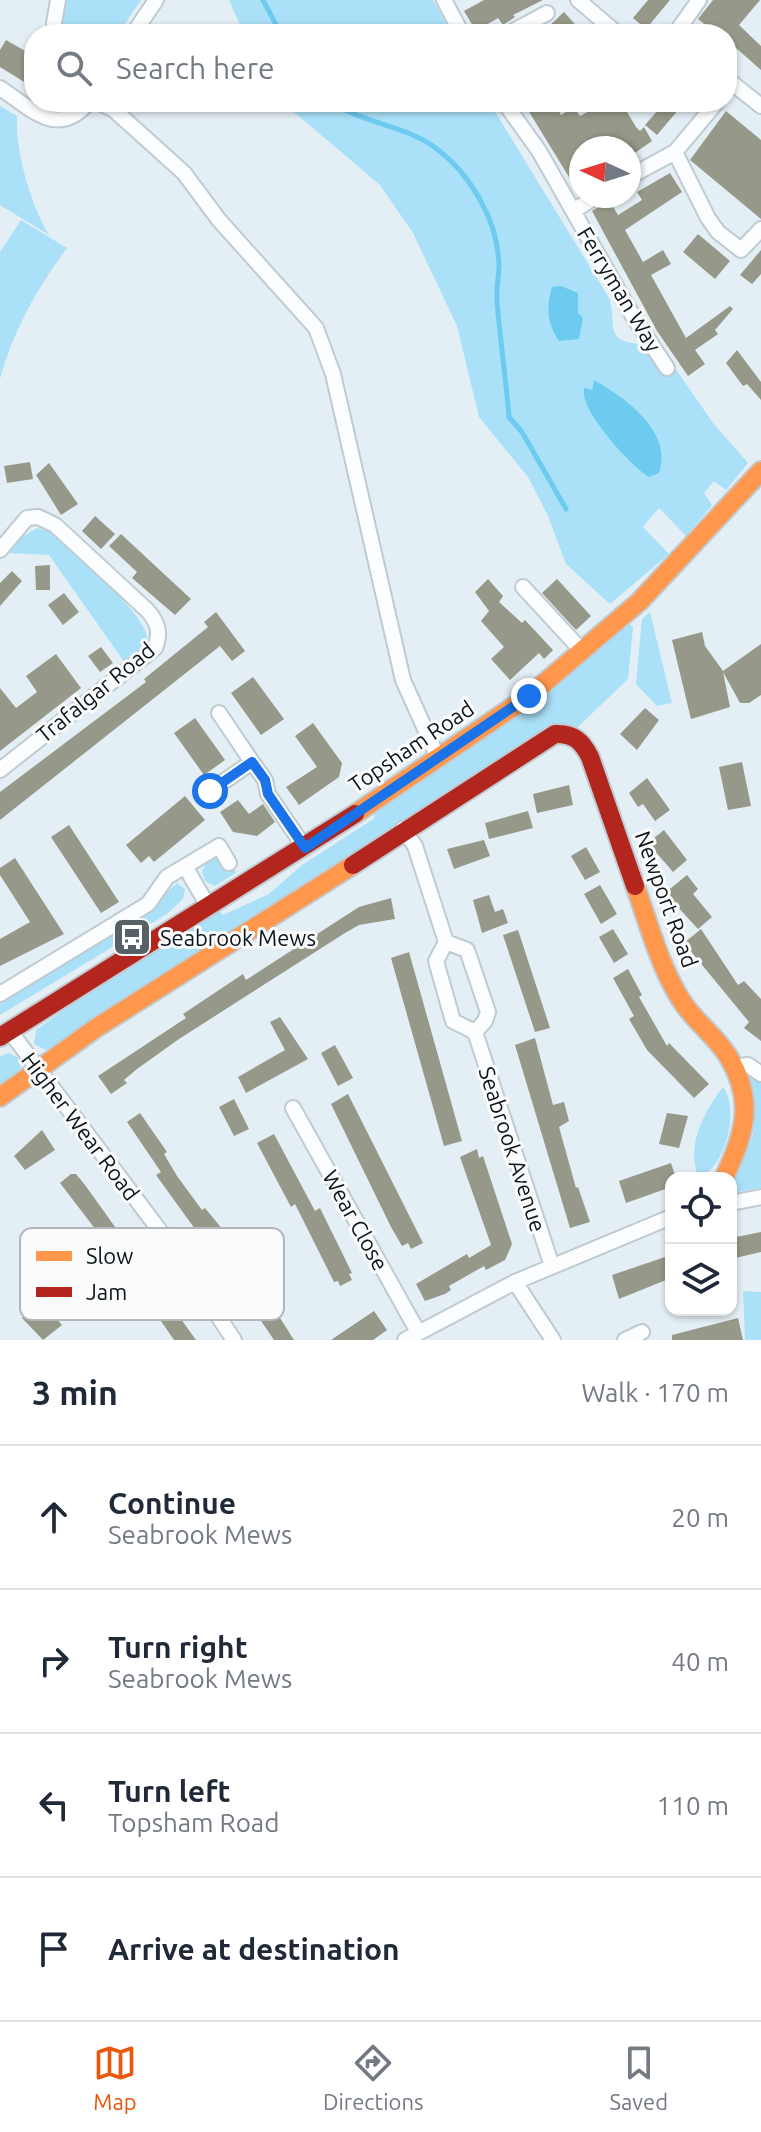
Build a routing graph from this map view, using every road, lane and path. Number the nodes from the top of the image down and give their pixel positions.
1 (58, 0) edge
2 (156, 0) edge
3 (444, 0) edge
4 (578, 0) edge
5 (699, 0) edge
6 (547, 13) dead end
7 (54, 23) dead end
8 (140, 24) edge
9 (457, 24) edge
10 (527, 24) edge
11 (606, 24) edge
12 (682, 24) edge
13 (0, 88) edge
14 (737, 90) edge
15 (24, 104) edge
16 (761, 106) edge
17 (37, 112) edge
18 (80, 112) edge
19 (116, 112) edge
20 (511, 112) edge
21 (709, 112) edge
22 (675, 152) junction
23 (641, 170) edge
24 (578, 208) edge
25 (573, 211) junction
26 (759, 235) edge
27 (667, 368) dead end
28 (761, 471) edge
29 (0, 550) edge
30 (523, 587) dead end
31 (582, 651) junction
32 (219, 713) dead end
33 (438, 758) junction
34 (252, 762) junction
35 (0, 770) edge
36 (210, 791) dead end
37 (403, 829) junction
38 (305, 848) junction
39 (229, 863) dead end
40 (186, 868) junction
41 (208, 906) junction
42 (446, 942) junction
43 (0, 994) edge
44 (475, 1032) junction
45 (4, 1034) edge
46 (38, 1067) junction
47 (733, 1067) junction
48 (761, 1074) edge
49 (0, 1097) edge
50 (293, 1108) dead end
51 (728, 1172) edge
52 (761, 1197) edge
53 (737, 1202) edge
54 (665, 1219) edge
55 (158, 1228) edge
56 (552, 1266) junction
57 (515, 1282) junction
58 (221, 1320) edge
59 (642, 1332) dead end
60 (412, 1336) edge
61 (234, 1340) edge
62 (553, 1340) edge
63 (625, 1340) edge

1 - 7 street
2 - 8 street
3 - 9 street
4 - 11 street
5 - 12 street
6 - 10 street
13 - 15 street
14 - 16 street
17 - 18 street
19 - 33 street
20 - 25 street, Ferryman Way
21 - 22 street
22 - 23 street
22 - 26 street
24 - 25 street, Ferryman Way
25 - 27 street, Ferryman Way
28 - 31 street, Topsham Road
29 - 35 street, Trafalgar Road
30 - 31 street
31 - 33 street, Topsham Road
32 - 34 street
33 - 38 street, Topsham Road
34 - 36 street
34 - 38 street
37 - 42 street, Seabrook Avenue
37 - 46 street
37 - 47 street, Newport Road
38 - 41 street, Topsham Road
39 - 40 street
40 - 41 street
40 - 43 street
41 - 45 street, Topsham Road
42 - 44 street, Seabrook Avenue
42 - 44 street, Seabrook Avenue
44 - 56 street, Seabrook Avenue
45 - 46 street, Higher Wear Road
46 - 49 street
46 - 55 street, Higher Wear Road
47 - 48 street
47 - 51 street, Newport Road
50 - 60 street, Wear Close
52 - 53 street
54 - 56 street
56 - 57 street
57 - 60 street
57 - 62 street
58 - 61 street, Higher Wear Road
59 - 63 street

